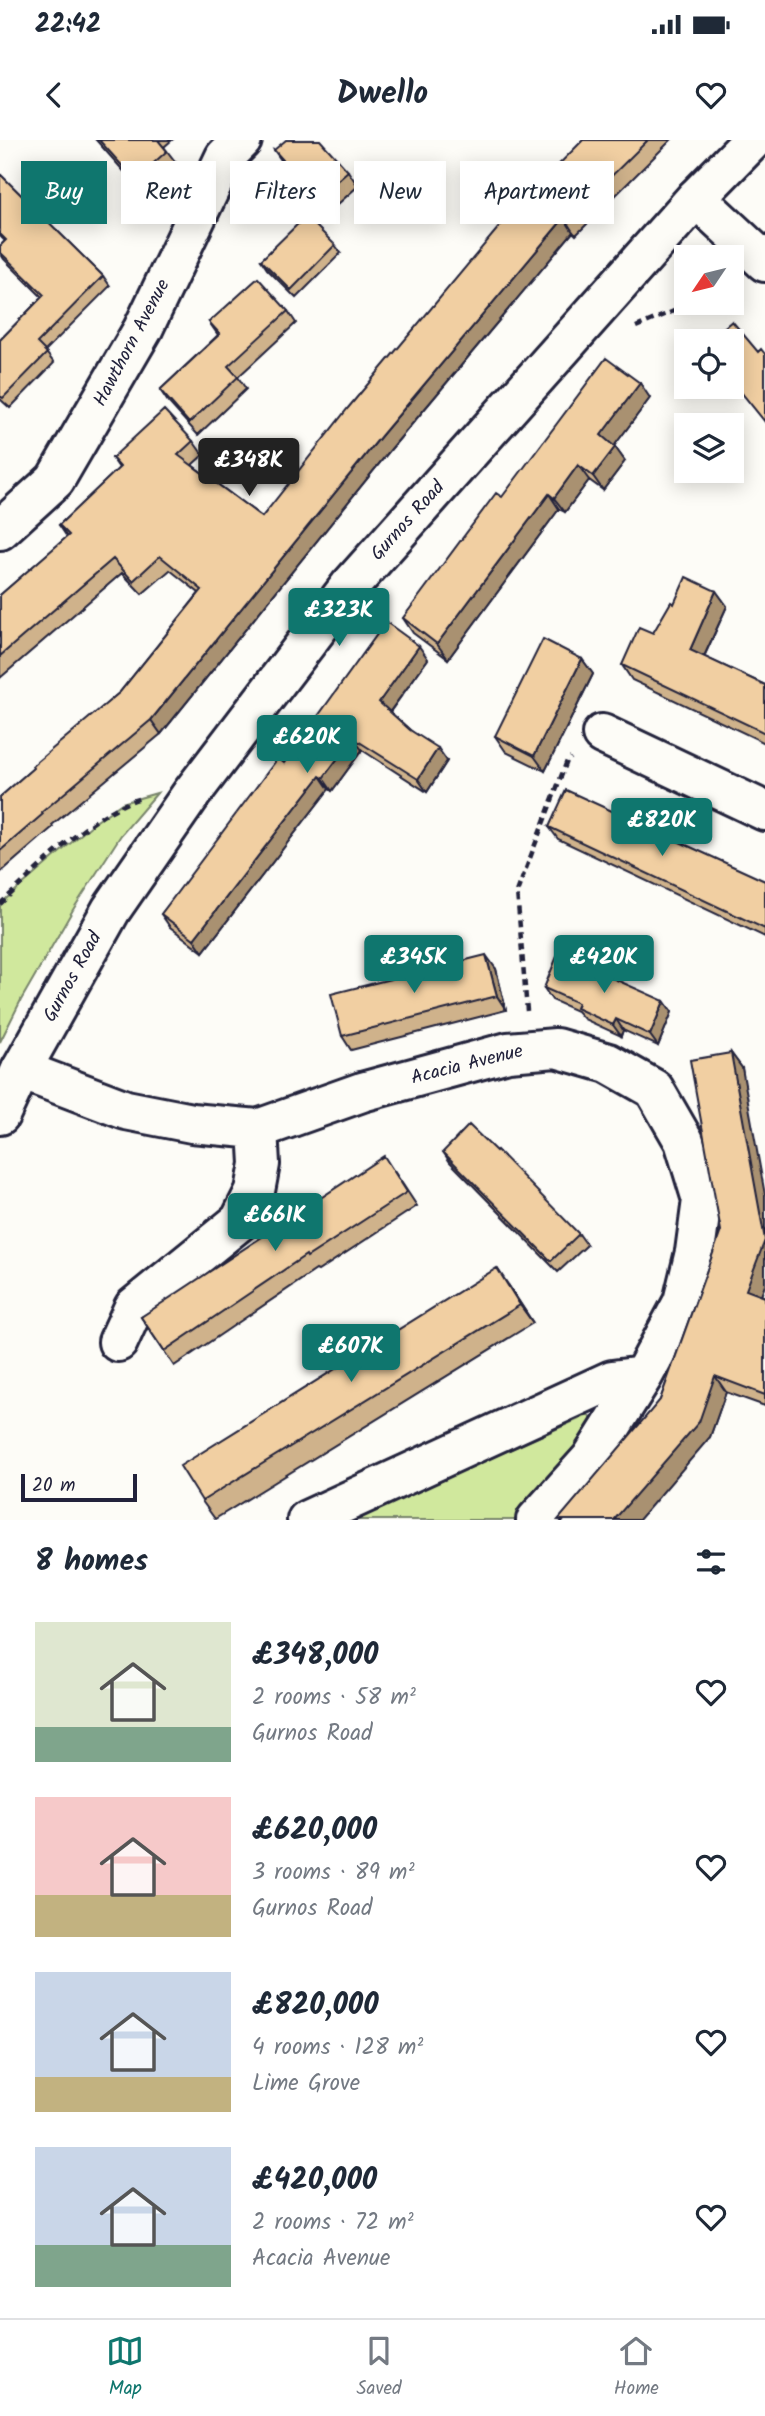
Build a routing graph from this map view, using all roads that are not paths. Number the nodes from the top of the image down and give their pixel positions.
1 (242, 140) edge
2 (753, 140) edge
3 (696, 198) junction
4 (765, 262) edge
5 (0, 530) edge
6 (602, 734) road end
7 (765, 811) edge
8 (21, 1070) junction
9 (0, 1115) edge
10 (258, 1129) junction
11 (118, 1342) dead end
12 (643, 1376) junction
13 (307, 1520) edge
14 (536, 1520) edge

1 - 5 street, Hawthorn Avenue
2 - 3 street, Gurnos Road
3 - 4 street
3 - 8 street, Gurnos Road
6 - 7 street
8 - 9 street, Gurnos Road
8 - 10 street, Acacia Avenue
10 - 11 street
10 - 12 street, Acacia Avenue
12 - 13 street
12 - 14 street, Acacia Avenue

